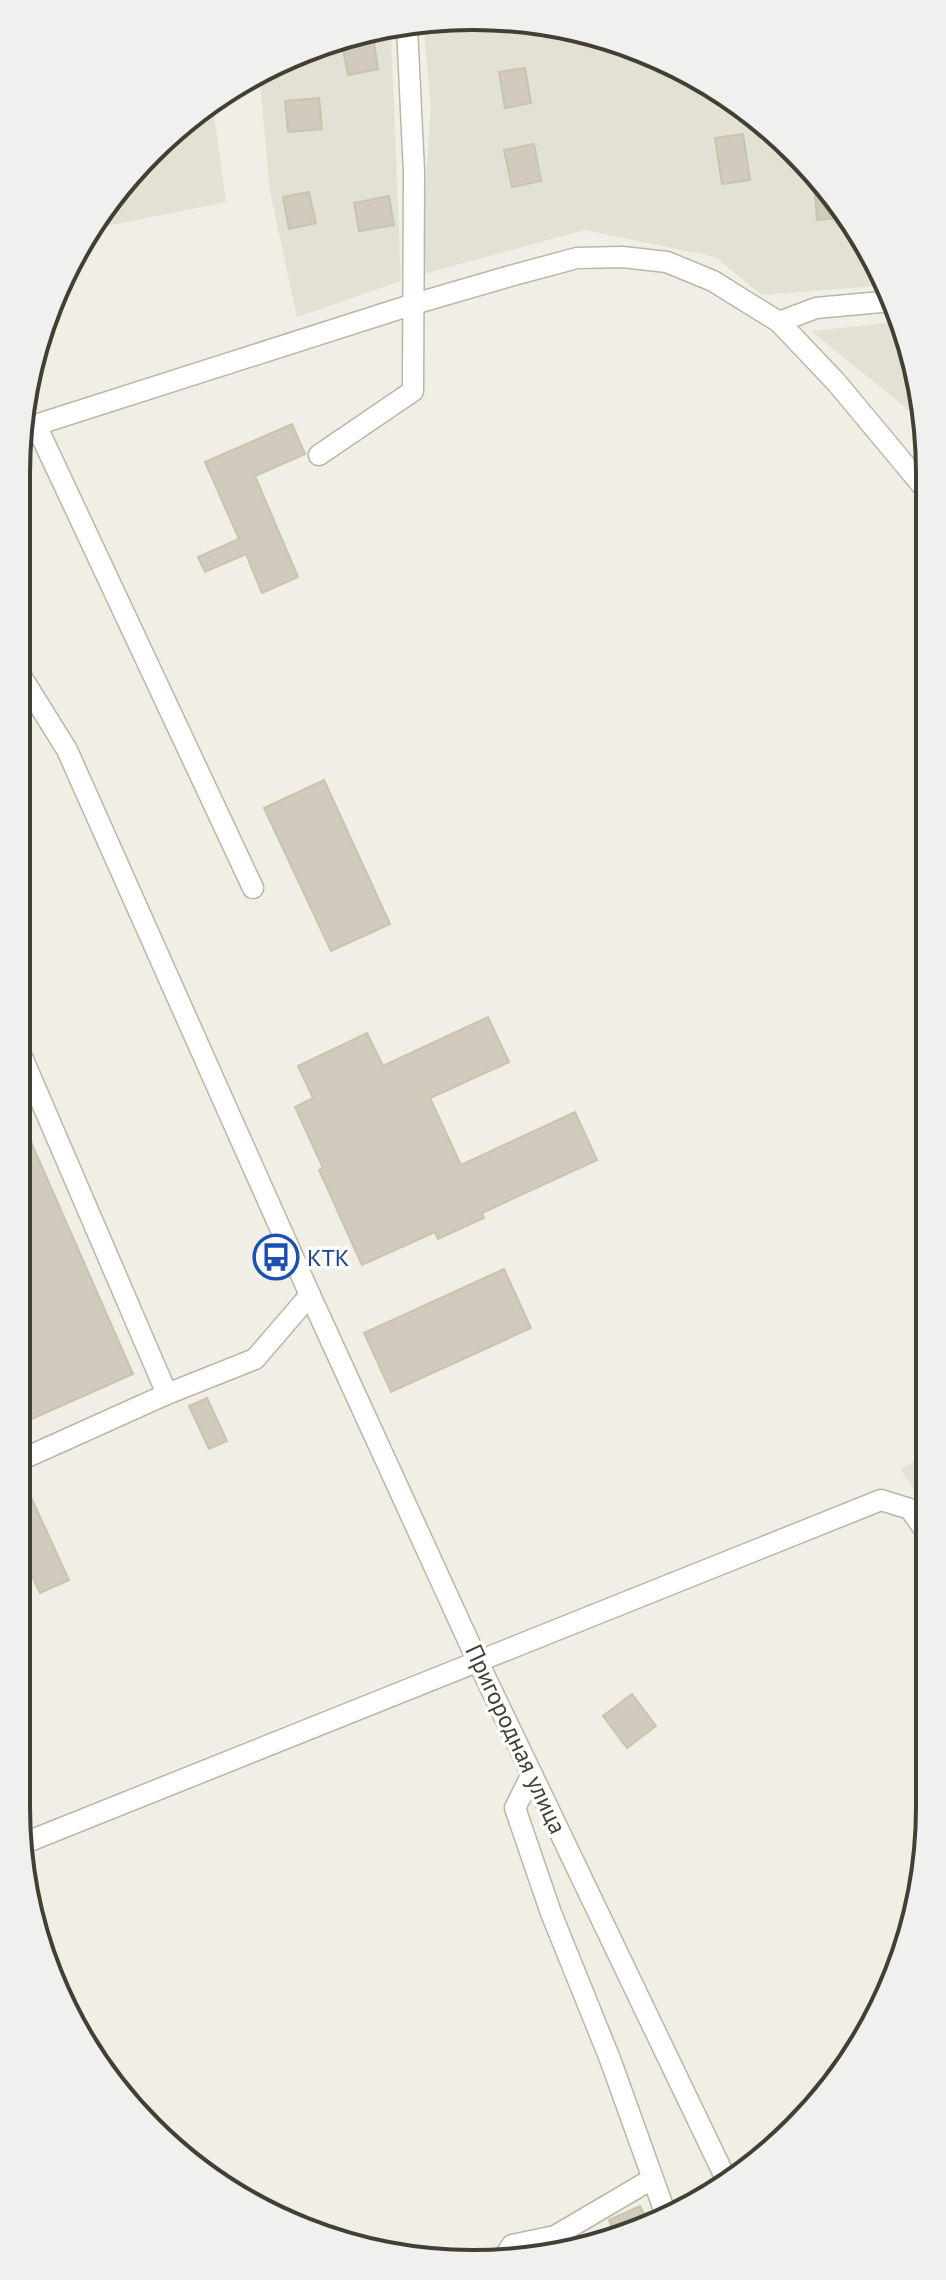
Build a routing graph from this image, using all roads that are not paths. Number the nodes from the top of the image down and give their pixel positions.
1 (407, 35) edge
2 (882, 302) edge
3 (414, 304) junction
4 (779, 322) junction
5 (33, 426) edge
6 (32, 432) edge
7 (319, 455) dead end
8 (916, 478) edge
9 (30, 691) edge
10 (253, 888) dead end
11 (30, 1076) edge
12 (310, 1295) junction
13 (167, 1394) junction
14 (30, 1456) edge
15 (916, 1518) edge
16 (478, 1662) junction
17 (532, 1774) junction
18 (31, 1840) edge
19 (723, 2172) edge
20 (652, 2179) junction
21 (663, 2207) edge
22 (510, 2248) edge

1 - 3 street
2 - 4 street
3 - 4 street
3 - 5 street
3 - 7 street
4 - 8 street
6 - 10 street
9 - 12 street, Пригородная улица
11 - 13 street
12 - 13 street
12 - 16 street, Пригородная улица
13 - 14 street
15 - 16 street
16 - 17 street, Пригородная улица
16 - 18 street
17 - 19 street, Пригородная улица
17 - 20 street
20 - 21 street
20 - 22 street

